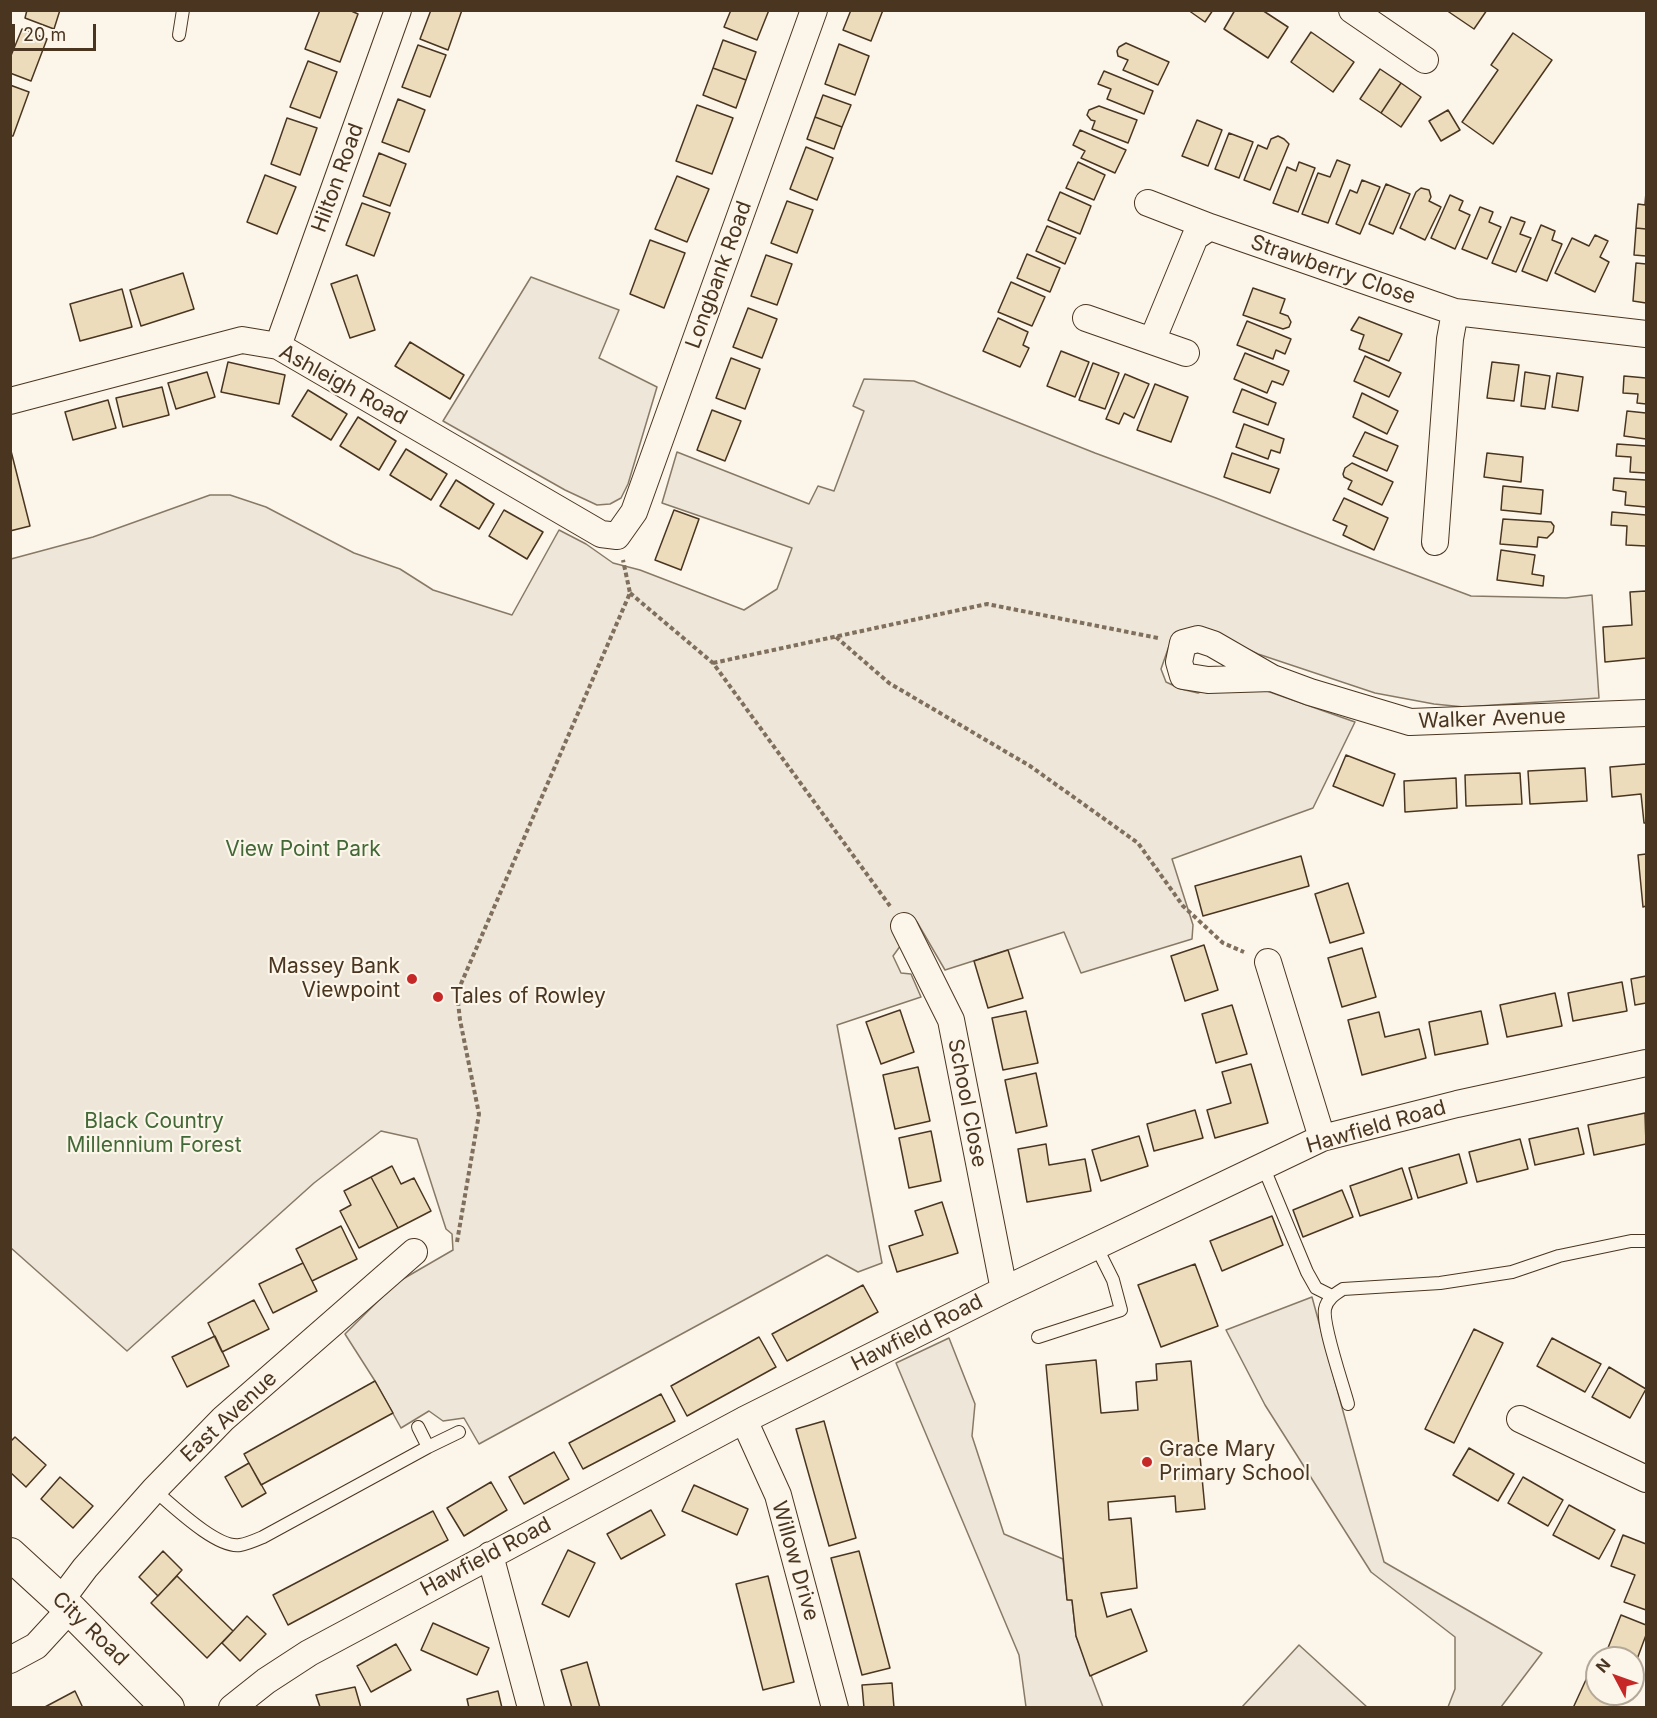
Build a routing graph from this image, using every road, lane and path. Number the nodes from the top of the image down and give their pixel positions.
1 (183, 10) edge
2 (398, 10) edge
3 (814, 10) edge
4 (1352, 10) edge
5 (179, 35) dead end
6 (1425, 60) dead end
7 (1148, 203) dead end
8 (1210, 227) junction
9 (1455, 312) junction
10 (1086, 318) dead end
11 (1647, 334) edge
12 (1152, 341) junction
13 (278, 346) junction
14 (1186, 353) dead end
15 (10, 401) edge
16 (617, 536) junction
17 (1435, 542) dead end
18 (630, 593) junction
19 (836, 637) junction
20 (1183, 643) junction
21 (713, 663) junction
22 (1272, 678) junction
23 (1647, 713) edge
24 (904, 926) joint
25 (1268, 962) joint
26 (1647, 1063) edge
27 (1322, 1138) junction
28 (1263, 1166) junction
29 (1647, 1241) edge
30 (457, 1242) dead end
31 (1096, 1246) junction
32 (414, 1252) dead end
33 (1004, 1290) junction
34 (1332, 1296) junction
35 (1038, 1337) dead end
36 (1348, 1404) dead end
37 (1520, 1419) dead end
38 (744, 1420) junction
39 (418, 1427) dead end
40 (459, 1432) dead end
41 (428, 1447) junction
42 (1647, 1479) edge
43 (154, 1490) junction
44 (10, 1554) edge
45 (490, 1555) junction
46 (65, 1604) junction
47 (10, 1660) edge
48 (168, 1707) edge
49 (232, 1707) edge
50 (531, 1707) edge
51 (834, 1707) edge

1 - 5 lane
2 - 13 street, Hilton Road
3 - 16 street, Longbank Road
4 - 6 street
7 - 8 street, Strawberry Close
8 - 9 street, Strawberry Close
8 - 12 street
9 - 11 street, Strawberry Close
9 - 17 street
10 - 12 street
12 - 14 street
13 - 15 street, Ashleigh Road
13 - 16 street, Ashleigh Road
16 - 18 path
18 - 21 path
18 - 30 path
19 - 20 path
19 - 21 path
19 - 25 path
20 - 22 street, Walker Avenue
20 - 22 street, Walker Avenue
21 - 24 path
22 - 23 street, Walker Avenue
24 - 33 street, School Close
25 - 27 street
26 - 27 street, Hawfield Road
27 - 28 street, Hawfield Road
28 - 31 street, Hawfield Road
28 - 34 lane
29 - 34 lane
31 - 33 street, Hawfield Road
31 - 35 lane
32 - 43 street, East Avenue
33 - 38 street, Hawfield Road
34 - 36 lane
37 - 42 street
38 - 45 street, Hawfield Road
38 - 51 street, Willow Drive
39 - 41 lane
40 - 41 lane
41 - 43 lane
43 - 46 street, East Avenue
44 - 46 street, City Road
45 - 49 street, Hawfield Road
45 - 50 street
46 - 47 street, East Avenue
46 - 48 street, City Road

